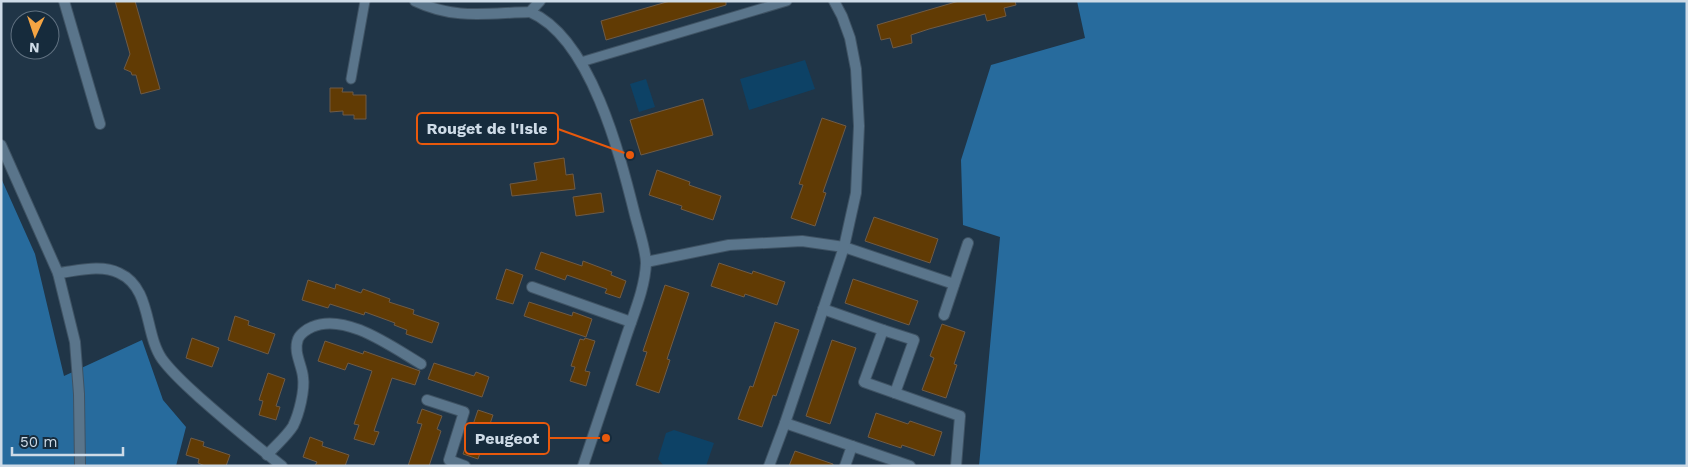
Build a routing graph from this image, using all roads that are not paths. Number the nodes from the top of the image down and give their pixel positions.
1 (64, 1) edge
2 (365, 1) edge
3 (415, 1) edge
4 (540, 1) edge
5 (787, 1) edge
6 (834, 1) edge
7 (530, 12) junction
8 (581, 62) junction
9 (351, 79) dead end
10 (100, 124) dead end
11 (1, 145) edge
12 (968, 243) dead end
13 (844, 247) junction
14 (646, 262) junction
15 (58, 273) junction
16 (954, 284) junction
17 (532, 288) dead end
18 (823, 309) junction
19 (944, 315) dead end
20 (631, 322) junction
21 (883, 330) junction
22 (421, 364) dead end
23 (896, 394) junction
24 (427, 400) dead end
25 (785, 423) junction
26 (852, 446) junction
27 (267, 455) junction
28 (80, 466) edge
29 (282, 466) edge
30 (465, 466) edge
31 (583, 466) edge
32 (769, 466) edge
33 (845, 466) edge
34 (910, 466) edge
35 (956, 466) edge

1 - 10 street
2 - 9 lane
3 - 7 street
4 - 7 street
5 - 8 lane
6 - 13 street
7 - 8 street
8 - 14 street
11 - 15 street
12 - 16 street
13 - 14 street
13 - 16 street
13 - 18 street
14 - 20 street
15 - 27 street
15 - 28 street
16 - 19 street
17 - 20 street
18 - 21 street
18 - 25 street
20 - 31 street
21 - 23 street
21 - 23 street
22 - 27 street
23 - 35 street
24 - 30 street
25 - 26 street
25 - 32 street
26 - 33 street
26 - 34 street
27 - 29 street

